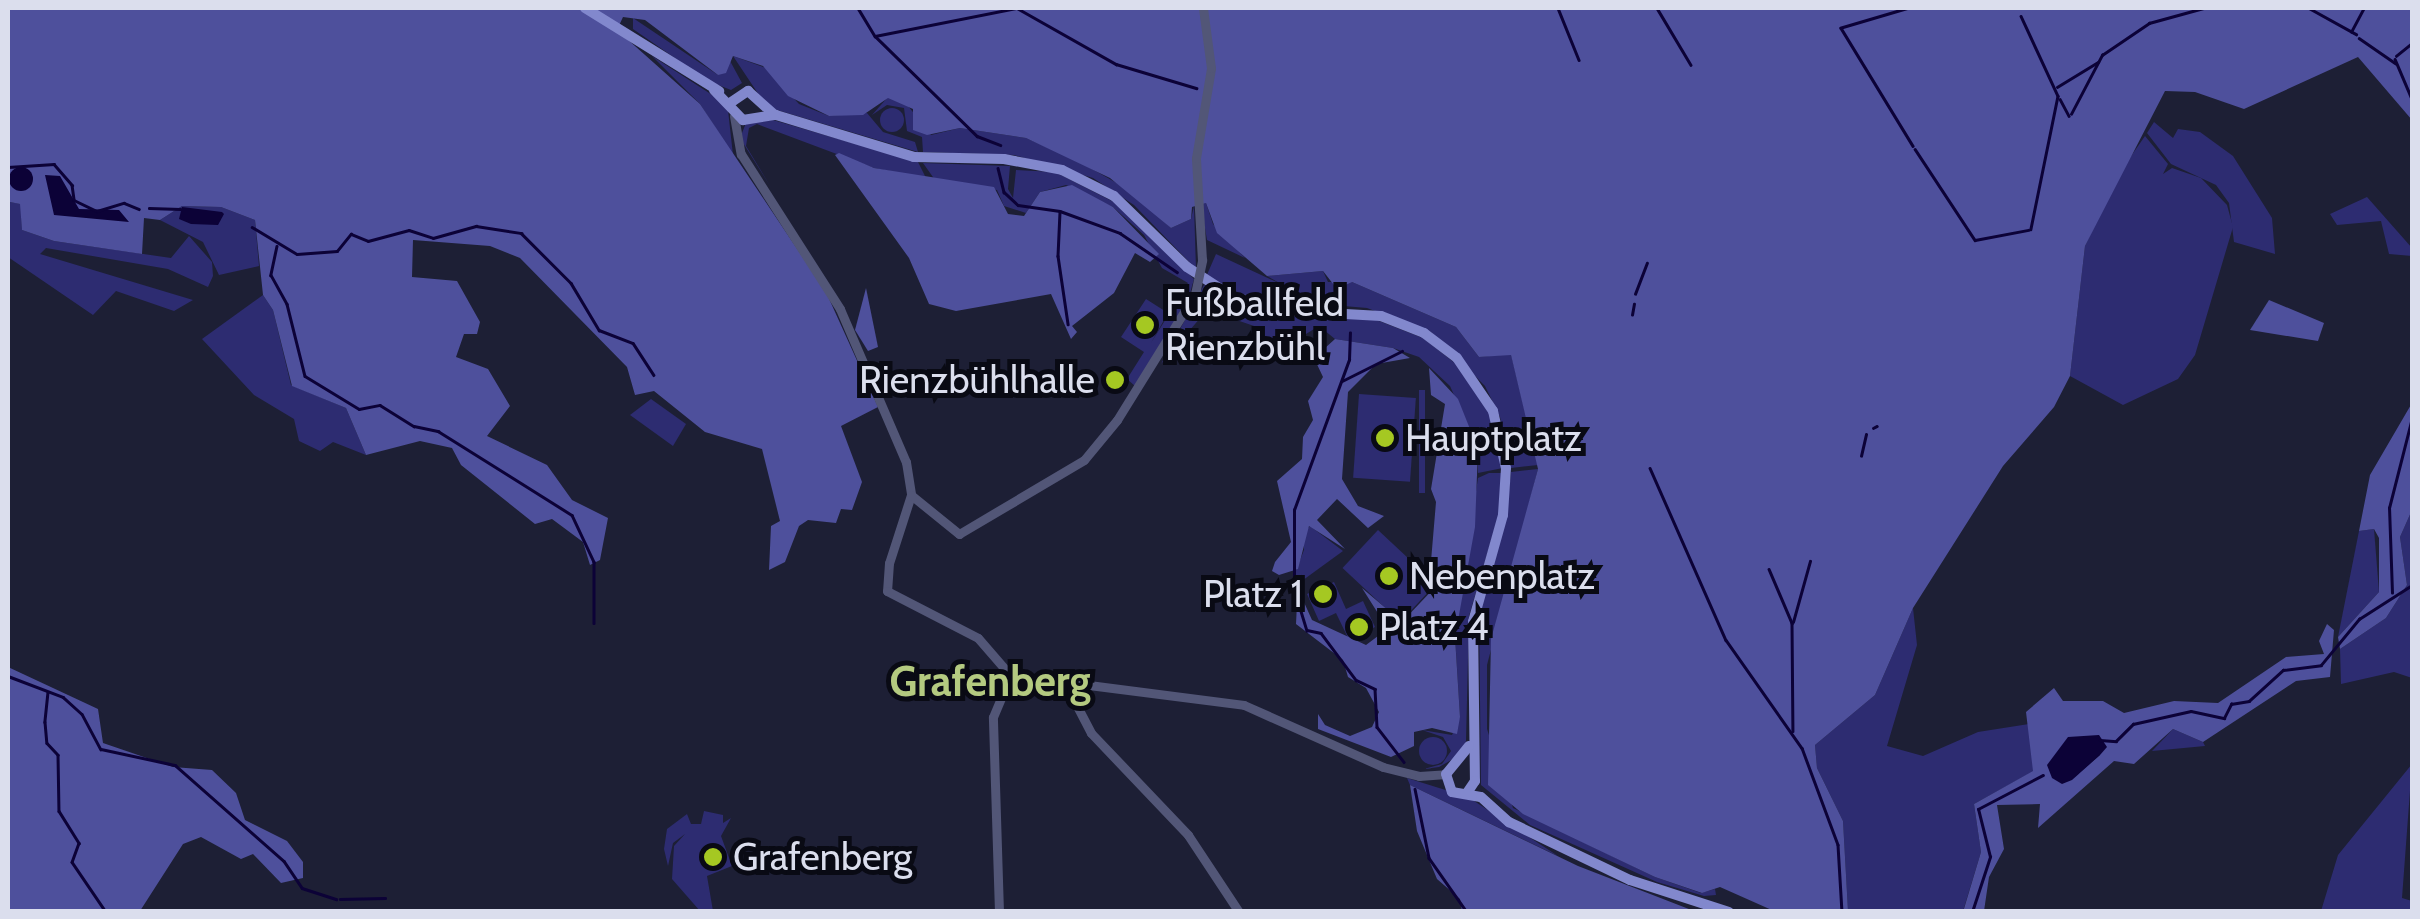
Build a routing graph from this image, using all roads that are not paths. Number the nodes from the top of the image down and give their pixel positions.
1 (585, 8) edge
2 (1204, 8) edge
3 (732, 100) junction
4 (757, 109) junction
5 (739, 118) junction
6 (911, 494) junction
7 (1009, 679) junction
8 (1065, 683) junction
9 (1470, 745) junction
10 (1457, 764) junction
11 (1471, 769) junction
12 (1446, 779) junction
13 (1470, 789) junction
14 (999, 912) edge
15 (1239, 912) edge
16 (1728, 912) edge

1 - 3 main road
2 - 6 street, bridge
3 - 4 main road
3 - 5 main road
4 - 5 main road
4 - 9 main road
5 - 6 street
6 - 7 street
7 - 8 street
7 - 14 street
8 - 12 street
8 - 15 street
9 - 10 main road
9 - 11 main road
10 - 11 main road
10 - 12 main road
11 - 13 main road
12 - 13 main road
13 - 16 main road

